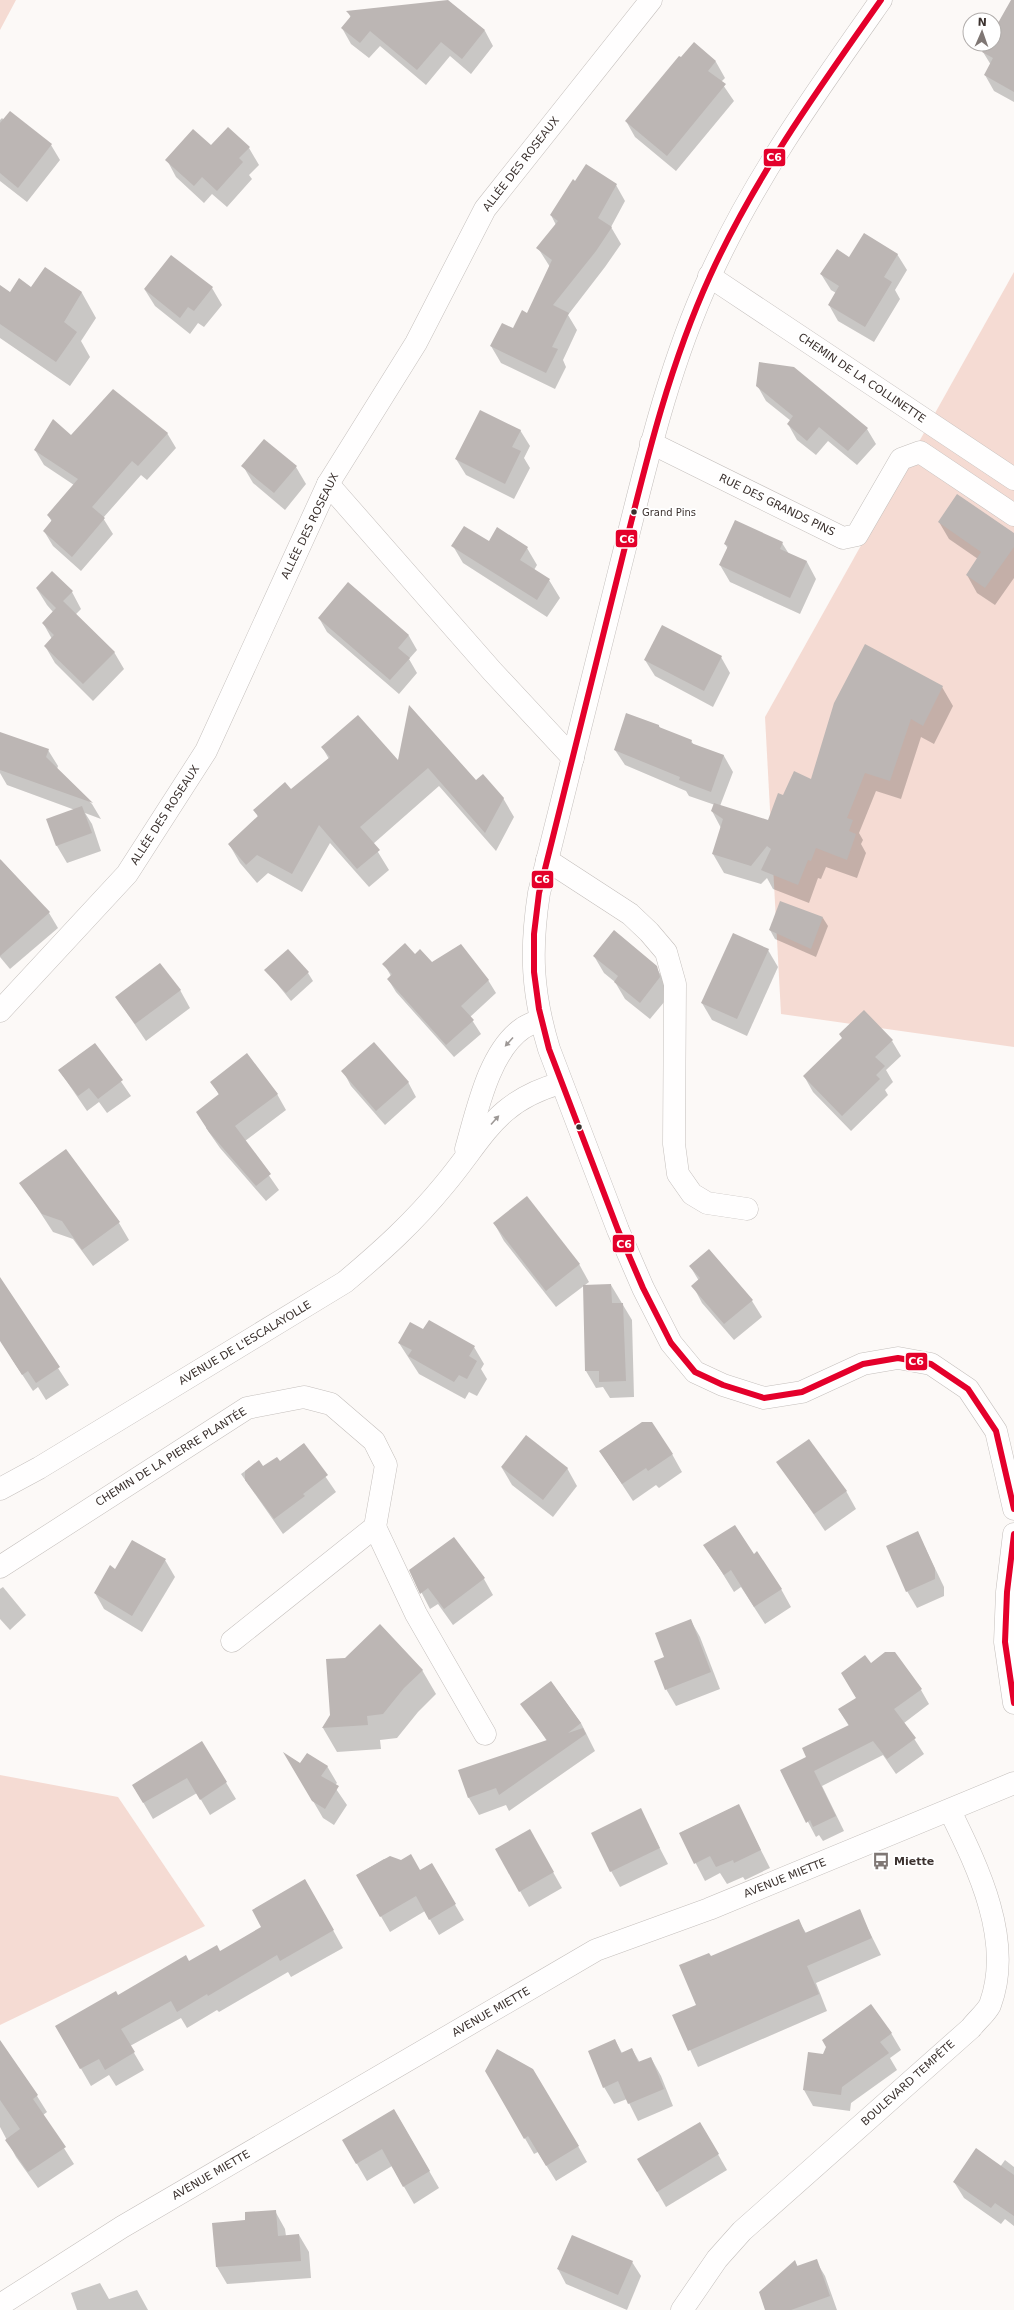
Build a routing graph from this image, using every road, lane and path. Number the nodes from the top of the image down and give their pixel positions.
1 (651, 0) edge
2 (881, 0) edge
3 (709, 276) junction
4 (651, 444) junction
5 (1014, 479) edge
6 (328, 484) junction
7 (1014, 515) edge
8 (573, 758) junction
9 (547, 860) junction
10 (0, 1011) edge
11 (540, 1020) junction
12 (561, 1083) junction
13 (462, 1162) junction
14 (747, 1209) dead end
15 (0, 1489) edge
16 (1014, 1509) edge
17 (375, 1527) junction
18 (1014, 1534) edge
19 (0, 1567) edge
20 (232, 1641) dead end
21 (1009, 1642) edge
22 (1014, 1703) edge
23 (485, 1734) dead end
24 (1014, 1783) edge
25 (950, 1811) junction
26 (0, 2305) edge
27 (682, 2310) edge

1 - 6 street, ALLÉE DES ROSEAUX
2 - 3 street
3 - 4 street
3 - 5 street, CHEMIN DE LA COLLINETTE
4 - 7 street, RUE DES GRANDS PINS
4 - 8 street
6 - 8 street
6 - 10 street, ALLÉE DES ROSEAUX
8 - 9 street
9 - 11 street
9 - 14 street
11 - 12 street
11 -> 13 street, AVENUE DE L'ESCALAYOLLE
13 -> 12 street, AVENUE DE L'ESCALAYOLLE
12 - 16 street
13 - 15 street, AVENUE DE L'ESCALAYOLLE
17 - 19 street, CHEMIN DE LA PIERRE PLANTÉE
17 - 20 street
17 - 23 street
18 - 21 street
21 - 22 street
24 - 25 street, AVENUE MIETTE
25 - 26 street, AVENUE MIETTE
25 - 27 street, BOULEVARD TEMPÊTE

